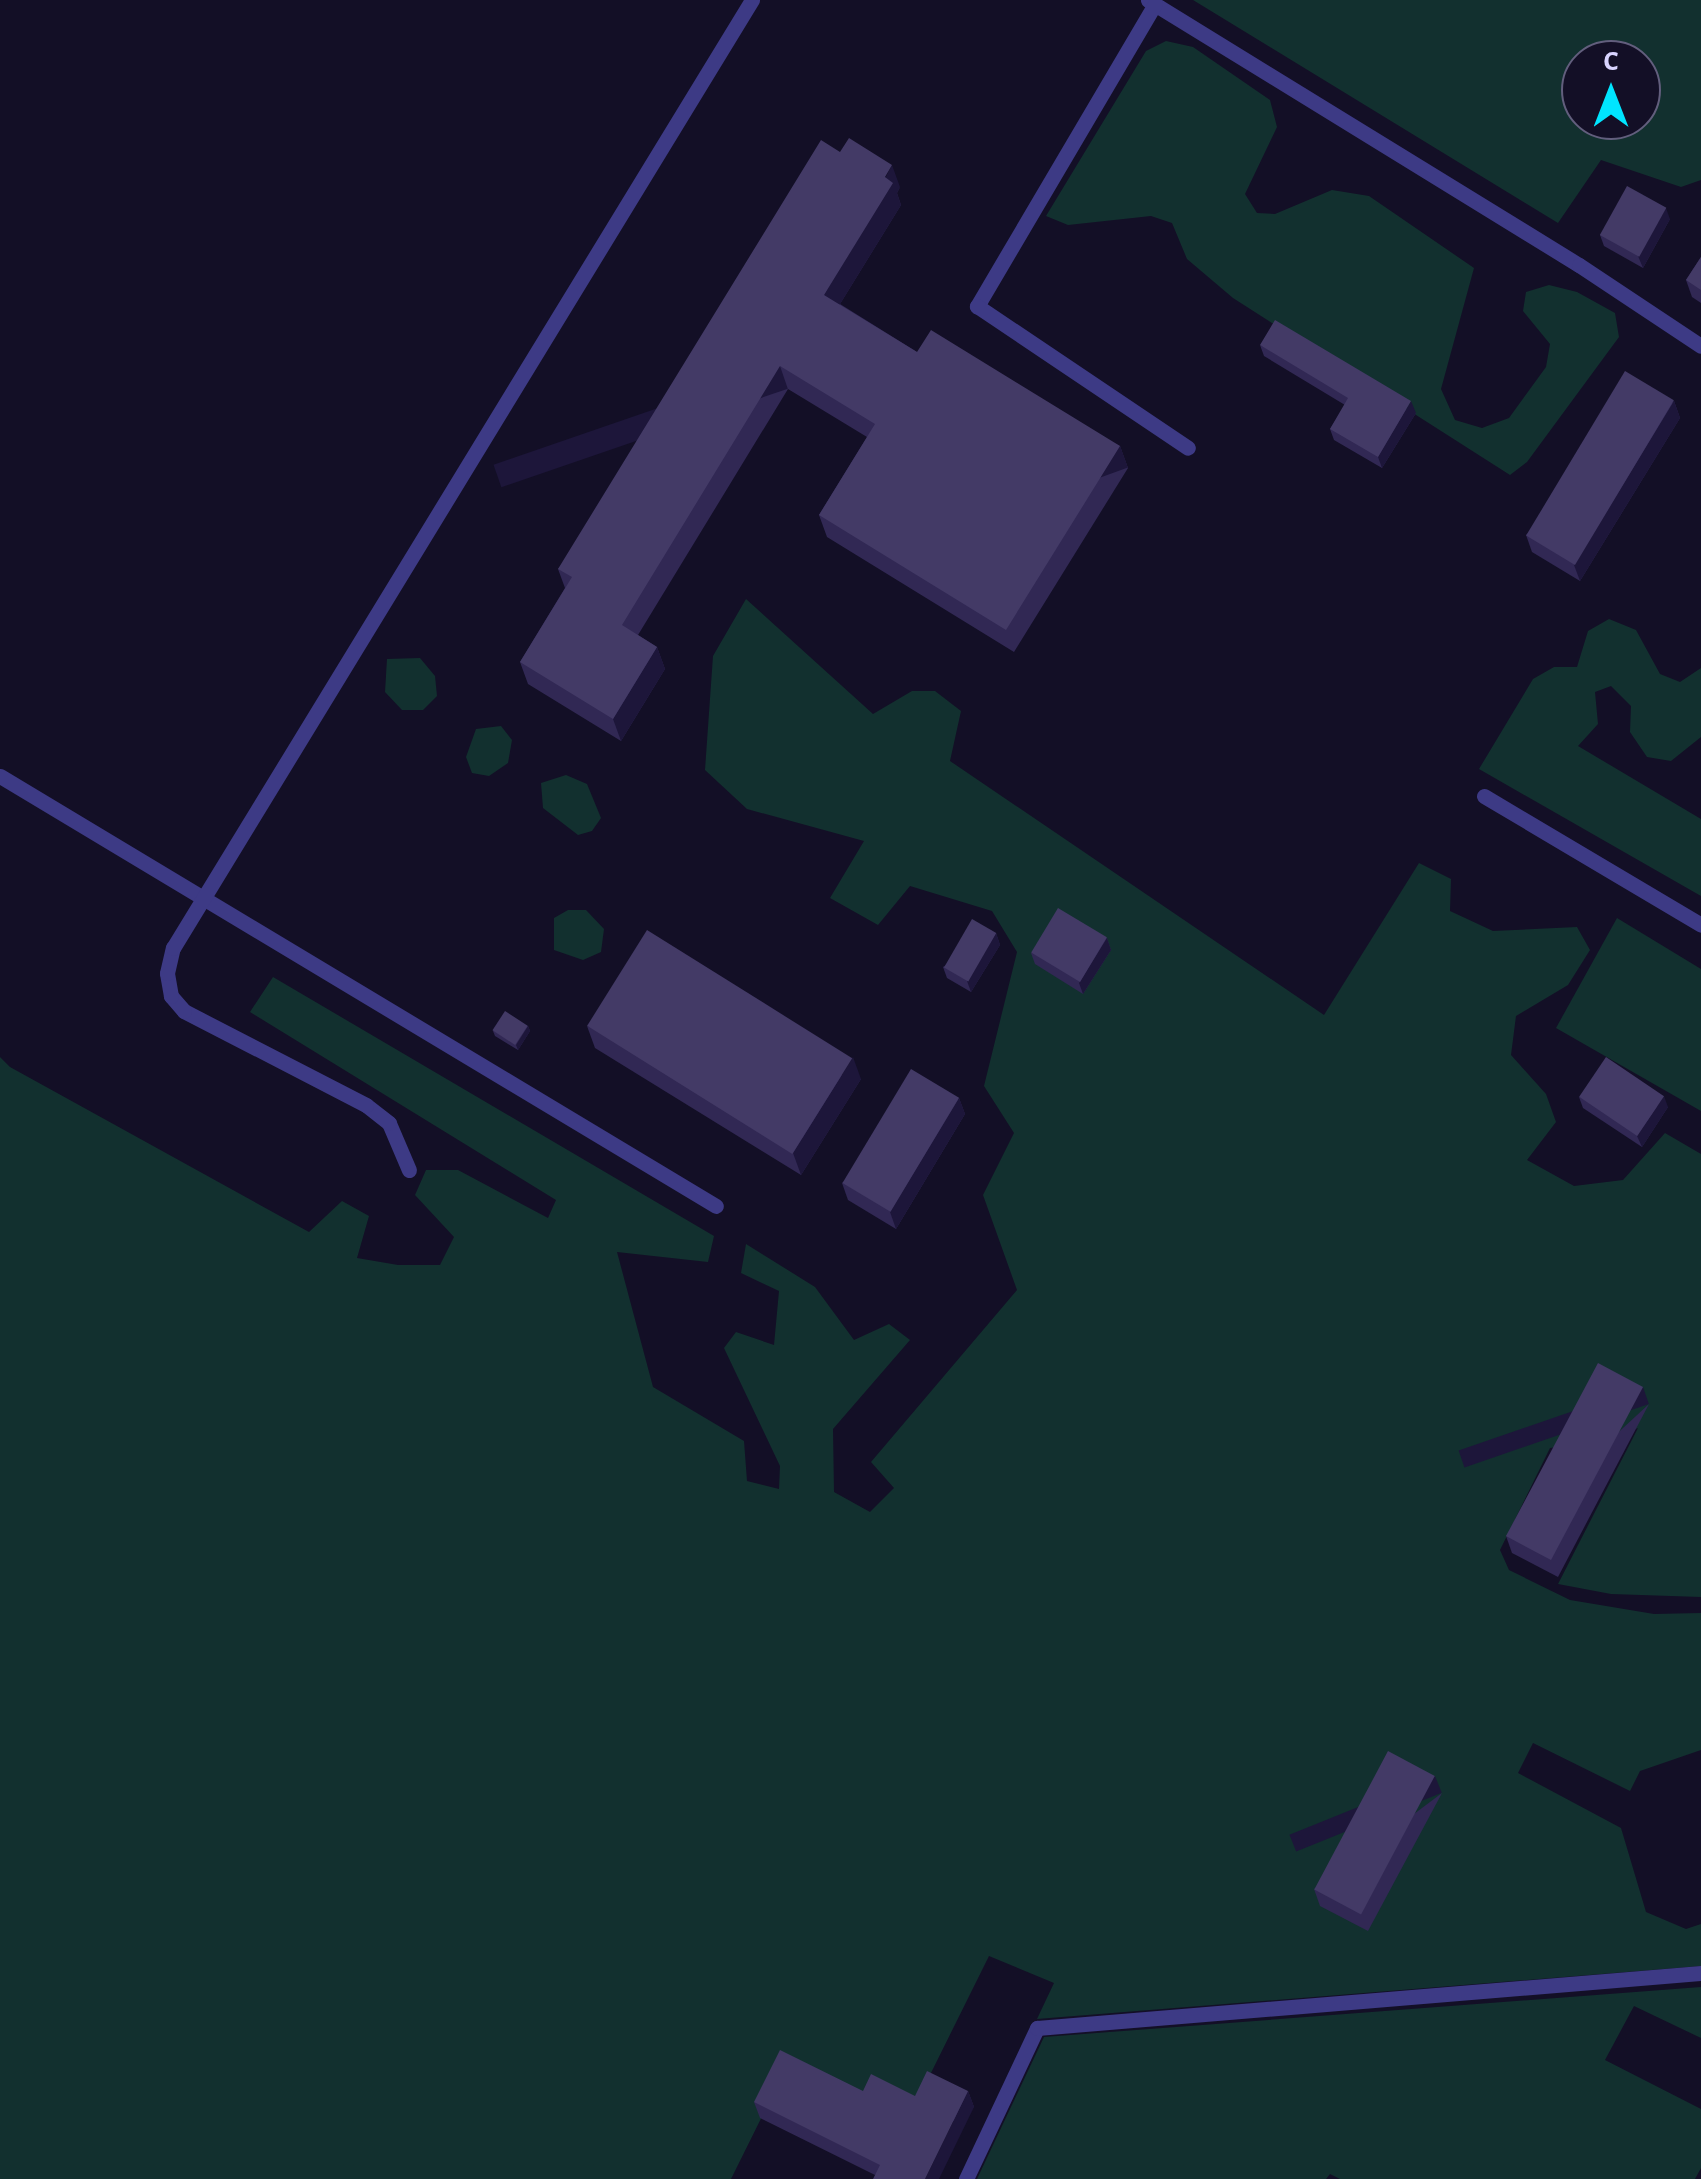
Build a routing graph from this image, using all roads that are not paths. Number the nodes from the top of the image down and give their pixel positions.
1 (752, 0) edge
2 (1151, 2) edge
3 (1701, 346) edge
4 (1188, 448) dead end
5 (0, 776) edge
6 (1484, 796) dead end
7 (203, 898) junction
8 (1701, 925) edge
9 (409, 1170) dead end
10 (716, 1206) dead end
11 (1701, 1974) edge
12 (966, 2179) edge

1 - 7 lane
2 - 3 lane
2 - 4 lane
5 - 7 lane
6 - 8 lane
7 - 9 lane
7 - 10 lane
11 - 12 lane

